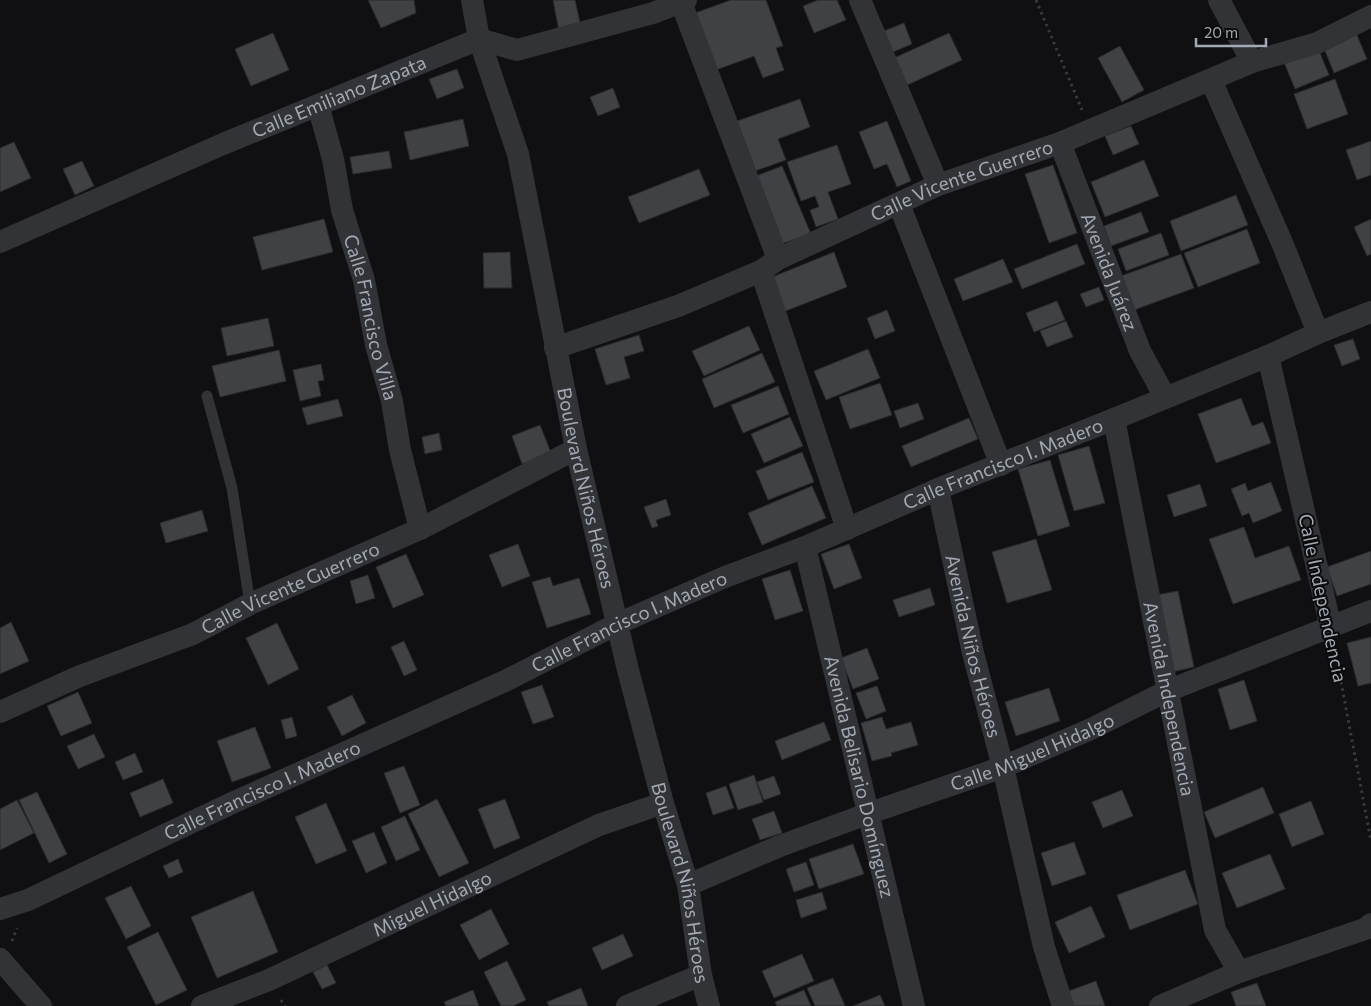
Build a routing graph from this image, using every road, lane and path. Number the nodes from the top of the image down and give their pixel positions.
1 (472, 0) edge
2 (860, 0) edge
3 (1036, 0) edge
4 (1219, 0) edge
5 (684, 1) edge
6 (1370, 21) edge
7 (479, 39) junction
8 (1252, 62) junction
9 (1212, 80) junction
10 (318, 106) junction
11 (1091, 131) junction
12 (1060, 143) junction
13 (938, 186) junction
14 (899, 204) junction
15 (0, 242) edge
16 (770, 265) junction
17 (1371, 312) edge
18 (1318, 333) junction
19 (555, 348) junction
20 (1268, 356) junction
21 (208, 396) dead end
22 (1165, 397) junction
23 (1114, 419) junction
24 (576, 449) junction
25 (1001, 465) junction
26 (938, 489) junction
27 (420, 529) junction
28 (847, 529) junction
29 (805, 547) junction
30 (250, 604) junction
31 (1371, 611) edge
32 (617, 624) junction
33 (1331, 628) junction
34 (1167, 691) junction
35 (0, 712) edge
36 (1003, 767) junction
37 (663, 803) junction
38 (867, 814) junction
39 (1371, 841) edge
40 (688, 885) junction
41 (28, 900) junction
42 (0, 909) edge
43 (1369, 932) edge
44 (2, 961) edge
45 (1239, 972) junction
46 (701, 974) junction
47 (41, 1006) edge
48 (202, 1006) edge
49 (627, 1006) edge
50 (709, 1006) edge
51 (914, 1006) edge
52 (1063, 1006) edge
53 (1160, 1006) edge

1 - 7 street, Boulevard Niños Héroes
2 - 13 street
3 - 11 path
4 - 8 street
5 - 7 street
5 - 16 street
6 - 8 street, Calle Vicente Guerrero
7 - 10 street, Calle Emiliano Zapata
7 - 19 street, Boulevard Niños Héroes
8 - 9 street, Calle Vicente Guerrero
9 - 11 street, Calle Vicente Guerrero
9 - 18 street
10 - 15 street, Calle Emiliano Zapata
10 - 27 street, Calle Francisco Villa
11 - 12 street, Calle Vicente Guerrero
12 - 13 street, Calle Vicente Guerrero
12 - 22 street, Avenida Juárez
13 - 14 street, Calle Vicente Guerrero
14 - 16 street, Calle Vicente Guerrero
14 - 25 street
16 - 19 street, Calle Vicente Guerrero
16 - 28 street
17 - 18 street, Calle Francisco I. Madero
18 - 20 street, Calle Francisco I. Madero
19 - 24 street, Boulevard Niños Héroes
20 - 22 street, Calle Francisco I. Madero
20 - 33 street, Calle Independencia
21 - 30 lane
22 - 23 street, Calle Francisco I. Madero
23 - 25 street, Calle Francisco I. Madero
23 - 34 street, Avenida Independencia
24 - 27 street, Calle Vicente Guerrero
24 - 32 street, Boulevard Niños Héroes
25 - 26 street, Calle Francisco I. Madero
26 - 28 street, Calle Francisco I. Madero
26 - 36 street, Avenida Niños Héroes
27 - 30 street, Calle Vicente Guerrero
28 - 29 street, Calle Francisco I. Madero
29 - 32 street, Calle Francisco I. Madero
29 - 38 street, Avenida Belisario Domínguez
30 - 35 street, Calle Vicente Guerrero
31 - 33 street, Calle Miguel Hidalgo
32 - 37 street, Boulevard Niños Héroes
32 - 41 street, Calle Francisco I. Madero
33 - 34 street, Calle Miguel Hidalgo
33 - 39 path, Calle Independencia
34 - 36 street, Calle Miguel Hidalgo
34 - 45 street, Avenida Independencia
36 - 38 street, Calle Miguel Hidalgo
36 - 52 street, Avenida Niños Héroes
37 - 40 street, Boulevard Niños Héroes
37 - 48 street, Miguel Hidalgo
38 - 40 street, Calle Miguel Hidalgo
38 - 51 street, Avenida Belisario Domínguez
40 - 46 street, Boulevard Niños Héroes
41 - 42 street, Calle Francisco I. Madero
41 - 44 path
43 - 45 street
44 - 47 street
45 - 53 street
46 - 49 street
46 - 50 street, Boulevard Niños Héroes

